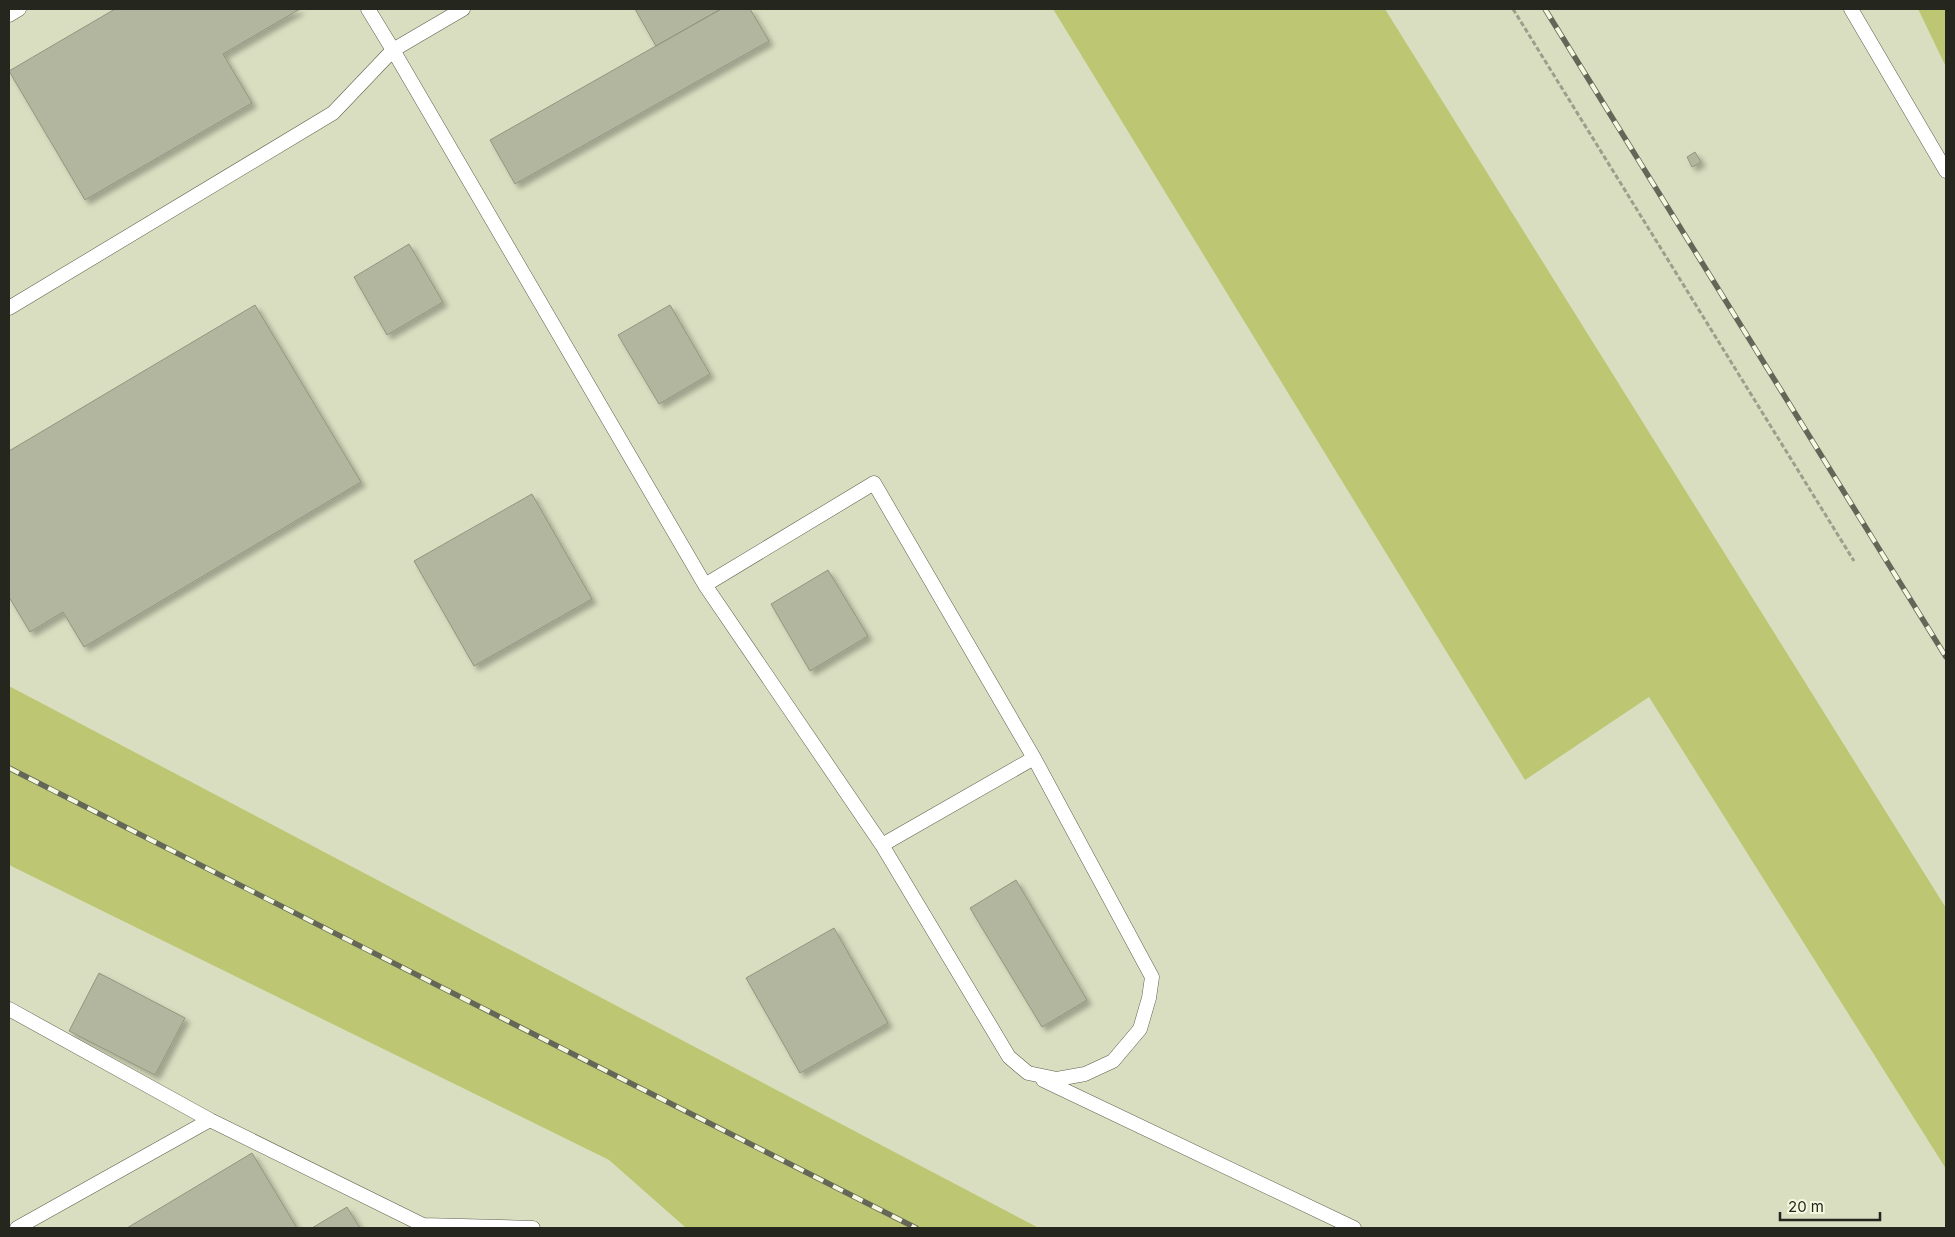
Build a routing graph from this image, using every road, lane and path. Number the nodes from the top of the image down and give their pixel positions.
1 (19, 9) edge
2 (368, 9) edge
3 (463, 9) edge
4 (1513, 9) edge
5 (1851, 9) edge
6 (9, 15) edge
7 (393, 50) junction
8 (1946, 171) edge
9 (9, 308) edge
10 (1854, 561) dead end
11 (705, 585) junction
12 (1034, 758) junction
13 (882, 845) junction
14 (9, 1009) edge
15 (1028, 1073) junction
16 (210, 1120) junction
17 (423, 1227) edge
18 (17, 1228) edge
19 (534, 1228) edge
20 (1354, 1228) edge

1 - 6 lane
2 - 7 lane
3 - 7 lane
4 - 10 path
5 - 8 lane
7 - 9 lane
7 - 11 lane
11 - 12 lane
11 - 13 lane
12 - 13 lane
12 - 15 lane
13 - 15 lane
14 - 16 lane
15 - 20 lane
16 - 17 lane
16 - 18 lane
17 - 19 lane

